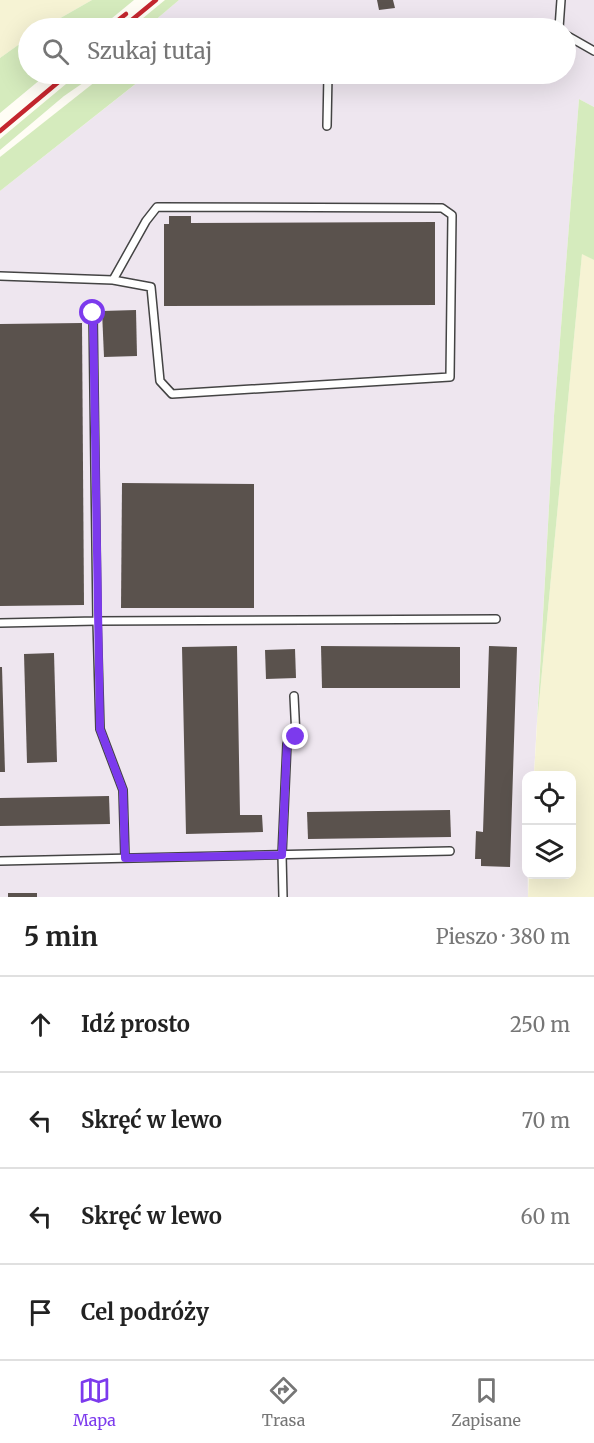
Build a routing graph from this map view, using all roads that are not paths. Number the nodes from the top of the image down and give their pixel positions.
1 (561, 0) edge
2 (560, 18) edge
3 (576, 41) edge
4 (594, 51) edge
5 (328, 84) edge
6 (327, 126) dead end
7 (0, 276) edge
8 (113, 280) junction
9 (93, 313) dead end
10 (496, 620) dead end
11 (97, 621) junction
12 (0, 623) edge
13 (294, 696) dead end
14 (450, 851) dead end
15 (282, 855) junction
16 (125, 858) junction
17 (0, 861) edge
18 (283, 897) edge

1 - 2 lane
3 - 4 lane
5 - 6 lane
7 - 8 lane
8 - 8 lane
9 - 11 lane
10 - 11 lane
11 - 12 lane
11 - 16 lane
13 - 15 lane
14 - 15 lane
15 - 16 lane
15 - 18 lane
16 - 17 lane

